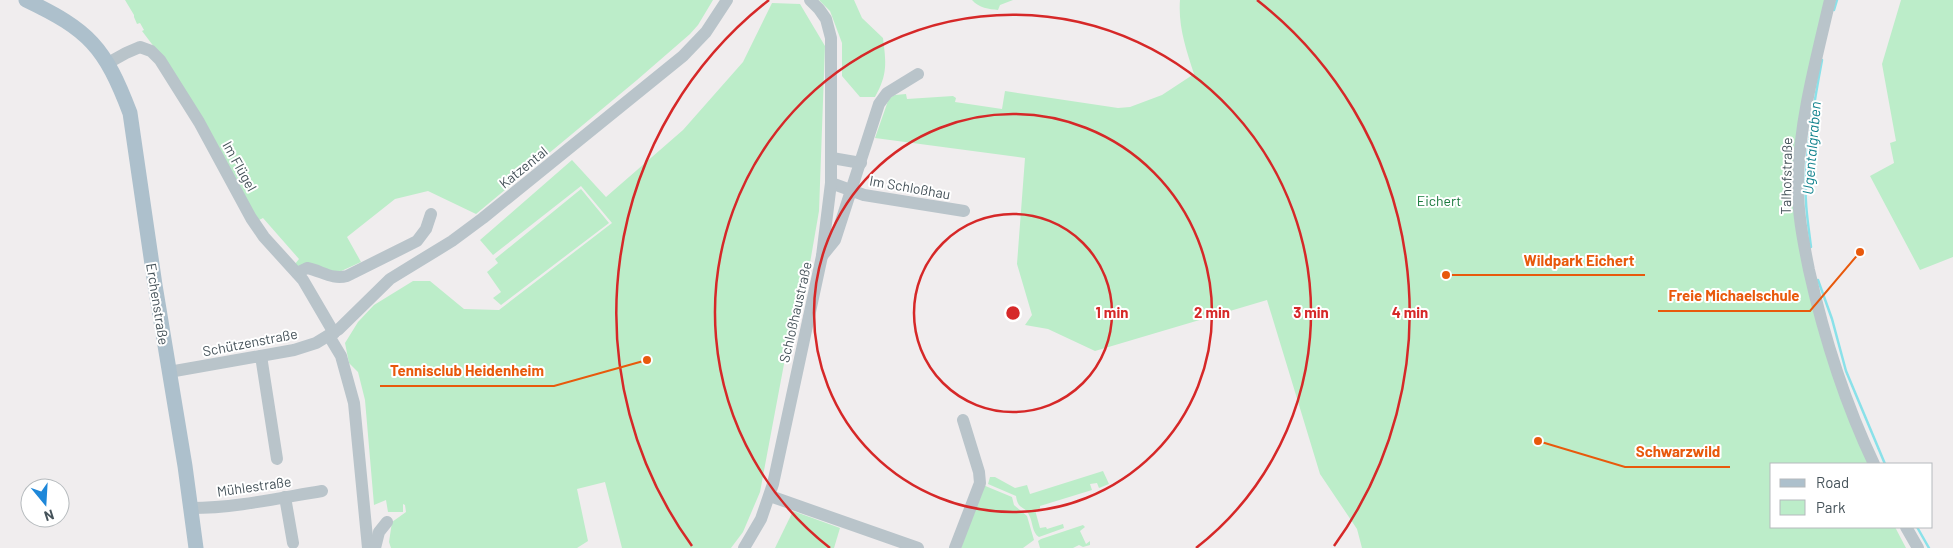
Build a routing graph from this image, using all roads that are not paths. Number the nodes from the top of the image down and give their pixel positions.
1 (26, 0) edge
2 (736, 0) edge
3 (810, 0) edge
4 (1830, 0) edge
5 (724, 6) edge
6 (108, 63) junction
7 (918, 74) dead end
8 (832, 158) junction
9 (861, 163) junction
10 (831, 183) junction
11 (852, 191) junction
12 (964, 211) dead end
13 (431, 214) dead end
14 (822, 256) junction
15 (297, 273) junction
16 (331, 335) junction
17 (261, 356) junction
18 (169, 372) junction
19 (963, 420) dead end
20 (277, 459) dead end
21 (1874, 463) edge
22 (322, 490) dead end
23 (770, 496) junction
24 (285, 497) junction
25 (191, 508) junction
26 (387, 522) dead end
27 (1907, 528) edge
28 (293, 543) dead end
29 (196, 548) edge
30 (368, 548) edge
31 (375, 548) edge
32 (744, 548) edge
33 (918, 548) edge
34 (955, 548) edge
35 (1918, 548) edge

1 - 6 main road, Erchenstraße
2 - 5 street, Katzental
3 - 8 street
4 - 21 street, Talhofstraße
5 - 16 street, Katzental
6 - 15 street, Im Flügel
6 - 18 main road, Erchenstraße
7 - 9 street, Schloßhaustraße
8 - 9 street
8 - 10 street
9 - 11 street, Schloßhaustraße
10 - 11 street, Im Schloßhau
10 - 14 street
11 - 12 street, Im Schloßhau
11 - 14 street, Schloßhaustraße
13 - 15 street
14 - 23 street, Schloßhaustraße
15 - 16 street, Im Flügel
16 - 17 street, Schützenstraße
16 - 30 street, Im Flügel
17 - 18 street, Schützenstraße
17 - 20 street
18 - 25 main road, Erchenstraße
19 - 34 street
22 - 24 street, Mühlestraße
23 - 32 street, Schloßhaustraße
23 - 33 street
24 - 25 street, Mühlestraße
24 - 28 street
25 - 29 main road, Erchenstraße
26 - 31 street
27 - 35 street

